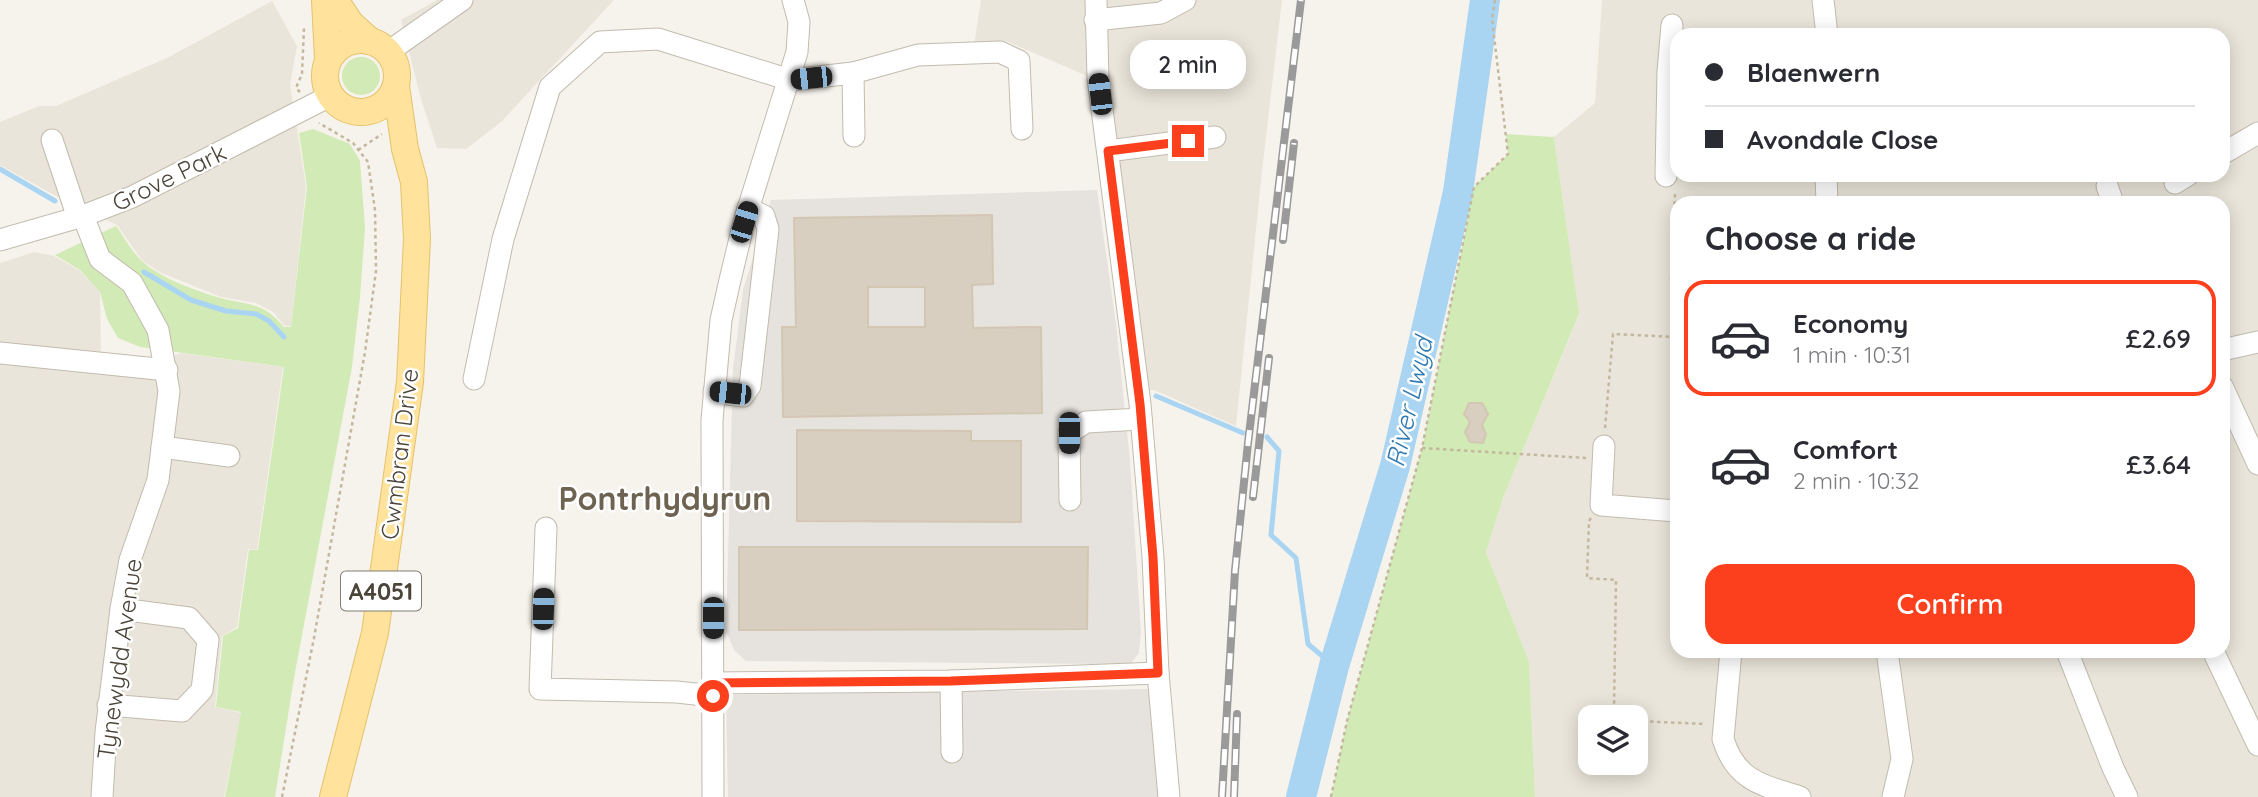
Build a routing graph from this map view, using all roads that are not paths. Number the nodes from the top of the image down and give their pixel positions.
1 (325, 0) edge
2 (335, 0) edge
3 (461, 0) edge
4 (793, 0) edge
5 (1185, 0) edge
6 (1823, 0) edge
7 (1096, 10) edge
8 (1672, 25) dead end
9 (1672, 28) edge
10 (1826, 28) edge
11 (379, 46) junction
12 (1670, 48) edge
13 (328, 59) junction
14 (853, 73) junction
15 (790, 80) junction
16 (396, 86) junction
17 (322, 101) junction
18 (355, 113) junction
19 (1022, 129) dead end
20 (2258, 133) edge
21 (854, 136) dead end
22 (1215, 137) dead end
23 (52, 140) dead end
24 (405, 149) junction
25 (2230, 150) edge
26 (1108, 151) junction
27 (1670, 164) edge
28 (748, 208) junction
29 (80, 217) junction
30 (0, 240) edge
31 (2258, 342) edge
32 (2230, 348) edge
33 (0, 353) edge
34 (167, 370) junction
35 (474, 379) dead end
36 (714, 392) junction
37 (2230, 403) edge
38 (1141, 419) junction
39 (162, 447) junction
40 (1603, 452) road end
41 (229, 456) dead end
42 (2258, 464) edge
43 (1070, 500) dead end
44 (1670, 511) edge
45 (546, 528) dead end
46 (121, 609) junction
47 (1730, 658) edge
48 (1888, 658) edge
49 (2070, 658) edge
50 (2217, 658) edge
51 (1158, 673) junction
52 (951, 681) junction
53 (713, 690) junction
54 (108, 705) junction
55 (2258, 745) edge
56 (951, 752) dead end
57 (102, 797) edge
58 (333, 797) edge
59 (713, 797) edge
60 (1170, 797) edge
61 (1798, 797) edge
62 (1893, 797) edge
63 (2127, 797) edge

1 - 13 main road
2 - 11 main road
3 - 11 street
4 - 15 street
5 - 7 street
6 - 10 street
7 - 26 street
8 - 9 street
11 - 13 main road
11 - 16 main road
12 - 27 street
13 - 17 main road
14 - 15 street
14 - 19 street
14 - 21 street
15 - 28 street
15 - 35 street
16 - 18 main road
16 - 24 main road, A4051
17 - 18 main road
17 - 29 street, Grove Park
18 - 24 main road
20 - 25 street
22 - 26 street
23 - 29 street, Tynewydd Avenue
24 - 58 main road, Cwmbran Drive / A4051
26 - 38 street
28 - 36 street
28 - 36 street
29 - 30 street, Grove Park
29 - 34 street, Tynewydd Avenue
31 - 32 street
33 - 34 street
34 - 39 street, Tynewydd Avenue
36 - 53 street
37 - 42 street
38 - 43 street
38 - 51 street
39 - 41 street
39 - 46 street, Tynewydd Avenue
40 - 44 street
45 - 53 street
46 - 54 street, Tynewydd Avenue
46 - 54 street
47 - 61 street
48 - 62 street
49 - 63 street
50 - 55 street
51 - 52 street
51 - 60 street
52 - 53 street
52 - 56 street
53 - 59 street
54 - 57 street, Tynewydd Avenue

